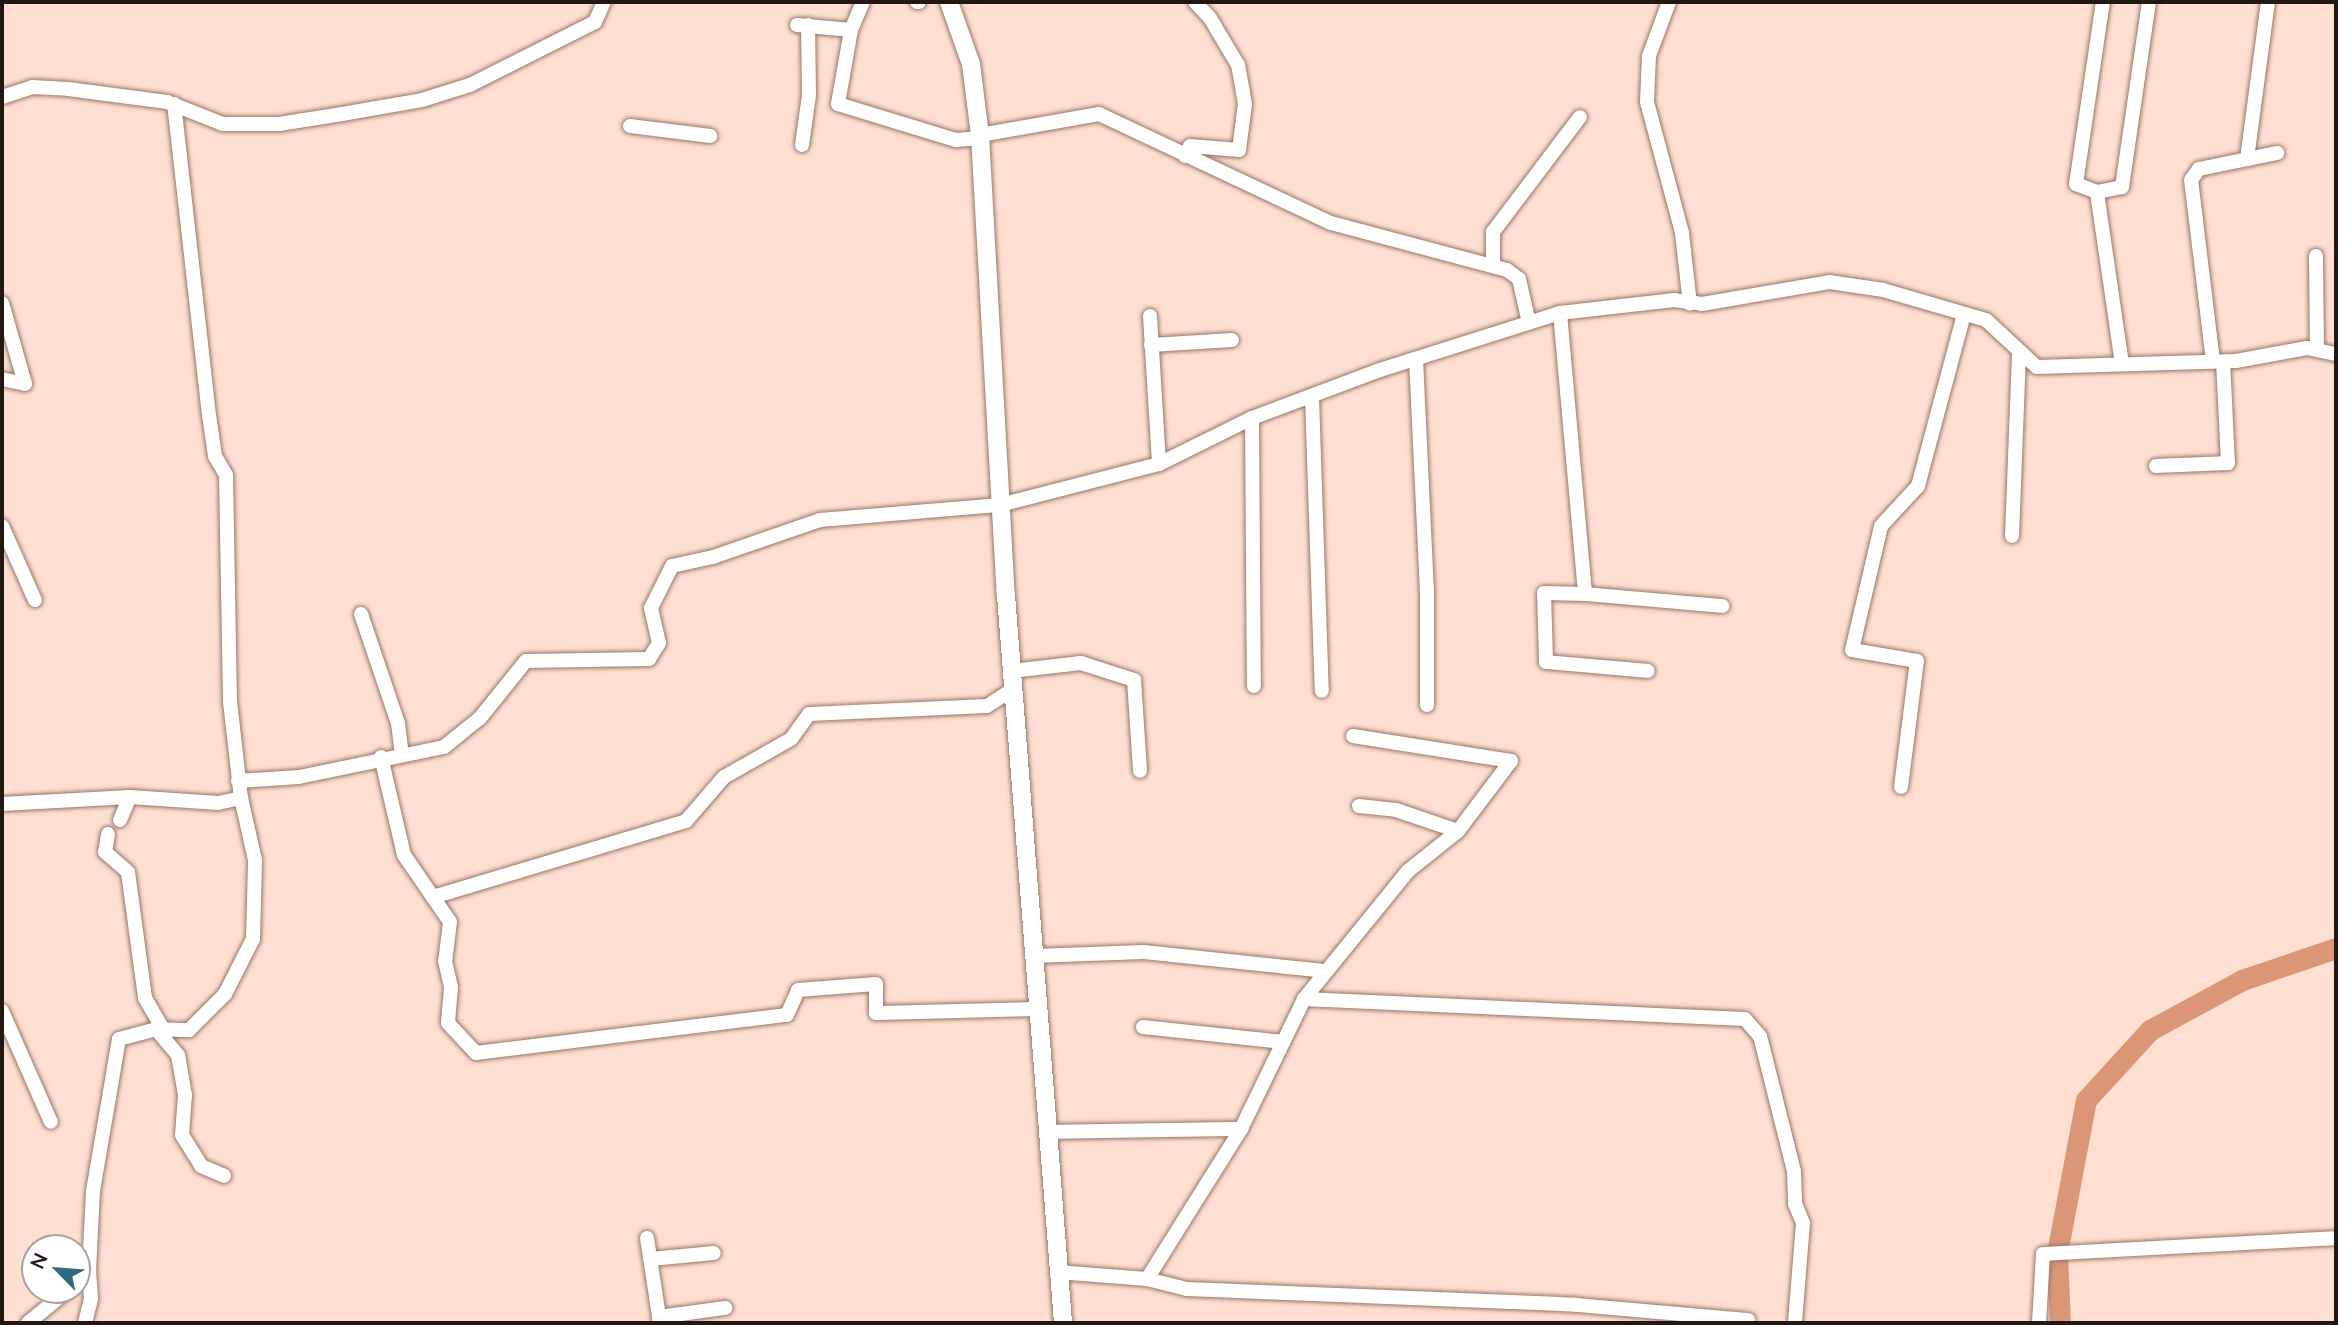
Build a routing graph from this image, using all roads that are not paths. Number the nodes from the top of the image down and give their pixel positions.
1 (604, 2) edge
2 (863, 2) edge
3 (949, 2) edge
4 (1195, 2) edge
5 (1669, 2) edge
6 (2102, 2) edge
7 (2149, 2) edge
8 (2268, 2) edge
9 (851, 30) junction
10 (2, 97) edge
11 (174, 104) junction
12 (1580, 117) dead end
13 (630, 126) dead end
14 (710, 136) dead end
15 (980, 136) junction
16 (802, 145) dead end
17 (2277, 153) dead end
18 (1185, 156) junction
19 (2247, 159) junction
20 (2097, 192) junction
21 (2316, 256) dead end
22 (1493, 264) junction
23 (2, 303) edge
24 (1690, 304) junction
25 (1560, 313) junction
26 (1964, 314) junction
27 (1150, 316) dead end
28 (1529, 323) junction
29 (1232, 340) dead end
30 (1151, 345) junction
31 (2316, 349) junction
32 (2019, 354) junction
33 (2336, 354) edge
34 (1416, 359) junction
35 (2218, 361) junction
36 (2122, 363) junction
37 (2, 379) edge
38 (1312, 397) junction
39 (1252, 418) junction
40 (1159, 464) junction
41 (2155, 466) dead end
42 (1000, 505) junction
43 (2, 526) edge
44 (2012, 536) dead end
45 (1585, 594) junction
46 (35, 600) dead end
47 (1722, 606) dead end
48 (362, 614) dead end
49 (1648, 671) dead end
50 (1013, 680) junction
51 (1254, 686) dead end
52 (1322, 691) dead end
53 (1427, 705) dead end
54 (1353, 736) dead end
55 (402, 754) junction
56 (381, 757) junction
57 (1140, 771) dead end
58 (239, 781) junction
59 (1901, 786) dead end
60 (130, 797) junction
61 (241, 797) junction
62 (2, 804) edge
63 (1359, 806) dead end
64 (120, 820) dead end
65 (1458, 831) junction
66 (108, 834) dead end
67 (433, 898) junction
68 (1034, 956) junction
69 (1326, 971) junction
70 (1304, 999) junction
71 (1038, 1009) junction
72 (2, 1011) edge
73 (1143, 1027) dead end
74 (159, 1028) junction
75 (1283, 1042) junction
76 (51, 1122) dead end
77 (1241, 1129) junction
78 (1048, 1132) junction
79 (224, 1176) dead end
80 (91, 1234) edge
81 (647, 1238) dead end
82 (2336, 1238) edge
83 (714, 1253) dead end
84 (651, 1259) junction
85 (1057, 1272) junction
86 (1147, 1279) junction
87 (51, 1304) edge
88 (90, 1304) edge
89 (724, 1308) dead end
90 (659, 1320) edge
91 (1748, 1320) dead end
92 (28, 1323) edge
93 (85, 1323) edge
94 (1063, 1323) edge
95 (1795, 1323) edge
96 (2039, 1323) edge

1 - 11 street
2 - 9 street
3 - 15 main road
4 - 18 street
5 - 24 street
6 - 20 street
7 - 20 street
8 - 19 street
9 - 15 street
9 - 16 street
10 - 11 street
11 - 58 street
12 - 22 street
13 - 14 street
15 - 18 street
15 - 42 main road
17 - 19 street
18 - 22 street
19 - 35 street
20 - 36 street
21 - 31 street
22 - 28 street
23 - 37 street
24 - 25 street
24 - 26 street
25 - 28 street
25 - 45 street
26 - 32 street
26 - 59 street
27 - 30 street
28 - 34 street
29 - 30 street
30 - 40 street
31 - 33 street
31 - 35 street
32 - 36 street
32 - 44 street
34 - 38 street
34 - 53 street
35 - 36 street
35 - 41 street
38 - 39 street
38 - 52 street
39 - 40 street
39 - 51 street
40 - 42 street
42 - 50 main road
42 - 55 street
43 - 46 street
45 - 47 street
45 - 49 street
48 - 55 street
50 - 57 street
50 - 67 street
50 - 68 main road
54 - 65 street
55 - 56 street
56 - 58 street
56 - 67 street
58 - 61 street
60 - 61 street
60 - 62 street
60 - 64 street
61 - 74 street
63 - 65 street
65 - 69 street
66 - 74 street
67 - 71 street
68 - 69 street
68 - 71 main road
69 - 70 street
70 - 75 street
70 - 95 street
71 - 78 main road
72 - 76 street
73 - 75 street
74 - 79 street
74 - 80 street
75 - 77 street
77 - 78 street
77 - 86 street
78 - 85 main road
81 - 84 street
82 - 96 street
83 - 84 street
84 - 90 street
85 - 86 street
85 - 94 main road
86 - 91 street
87 - 92 street
88 - 93 street
89 - 90 street

